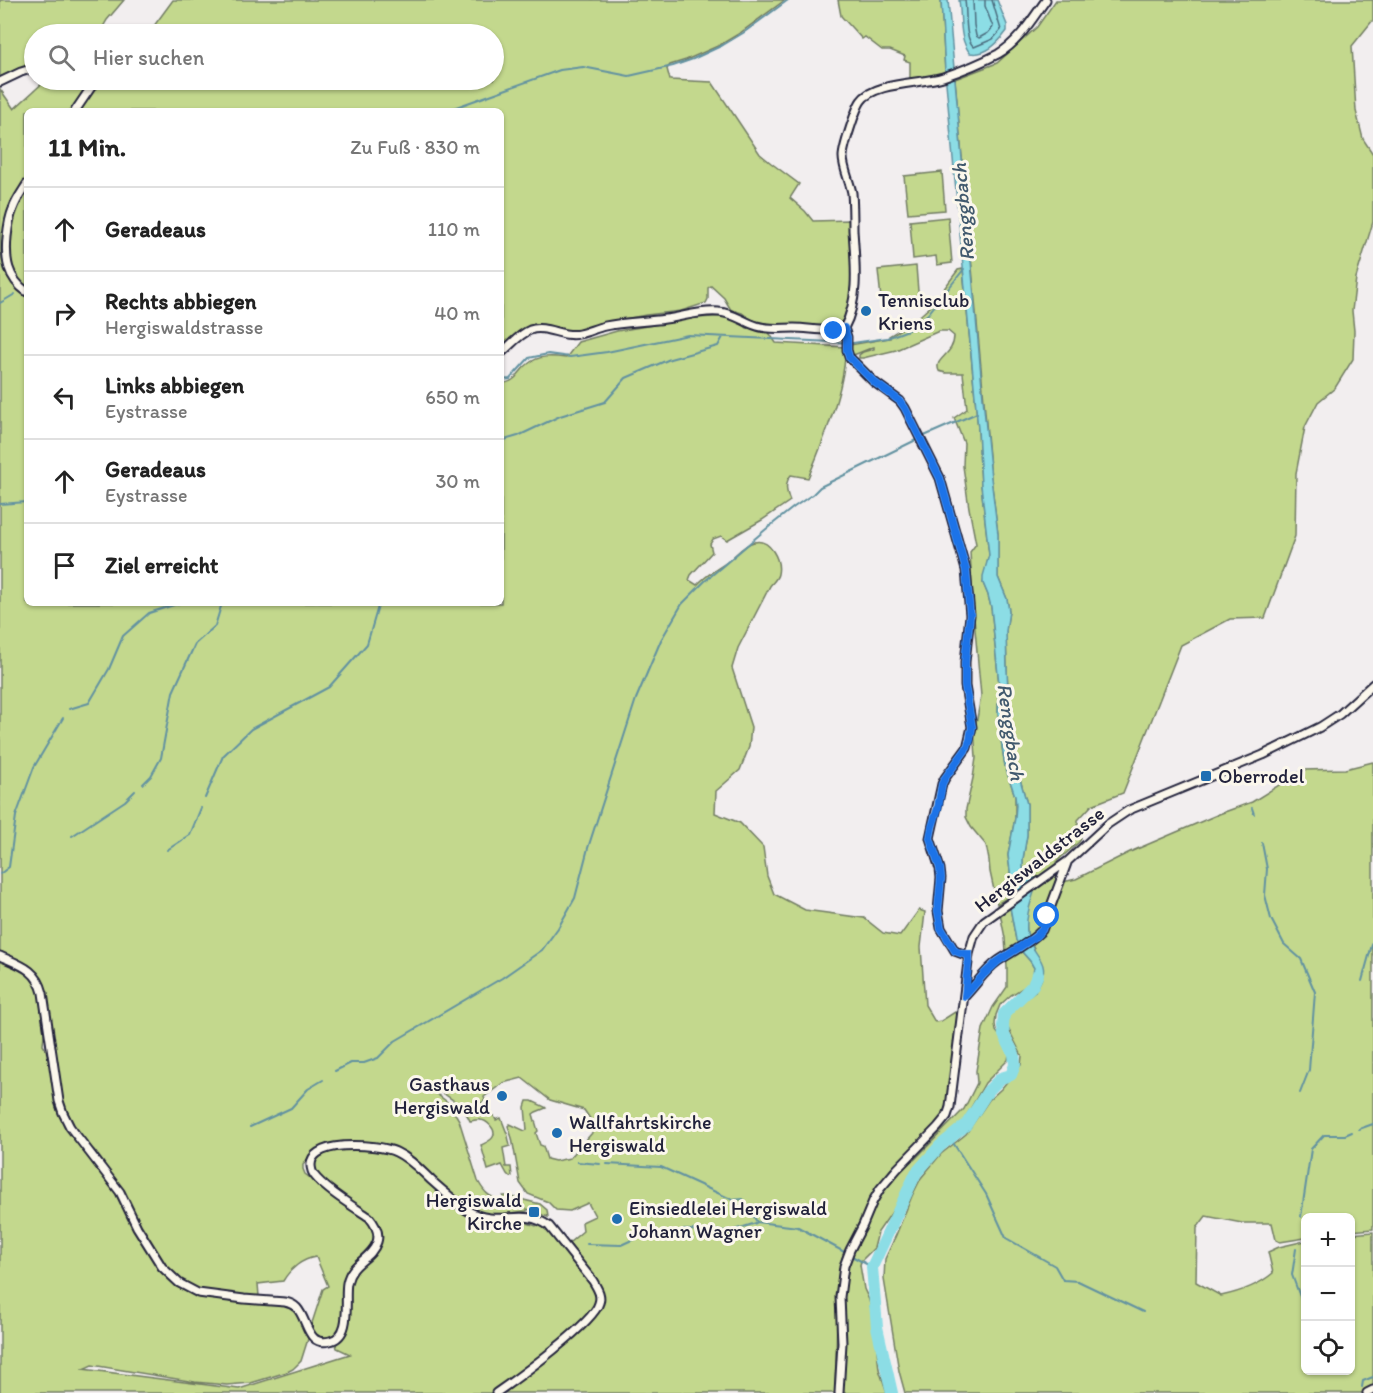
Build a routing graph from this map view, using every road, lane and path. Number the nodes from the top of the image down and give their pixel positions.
1 (1046, 0) edge
2 (24, 71) edge
3 (0, 82) edge
4 (89, 90) edge
5 (77, 108) edge
6 (24, 189) edge
7 (24, 290) edge
8 (844, 328) junction
9 (504, 350) edge
10 (1373, 684) edge
11 (1068, 861) junction
12 (969, 954) junction
13 (0, 956) edge
14 (965, 996) junction
15 (1373, 1390) edge
16 (496, 1393) edge
17 (839, 1393) edge
18 (1367, 1393) edge

1 - 8 street
2 - 3 street
4 - 5 street
6 - 7 street
8 - 9 street
8 - 12 street
10 - 11 street, Hergiswaldstrasse
11 - 12 street, Hergiswaldstrasse
11 - 14 street
12 - 14 street, Hergiswaldstrasse
13 - 16 street
14 - 17 street, Hergiswaldstrasse
15 - 18 street

